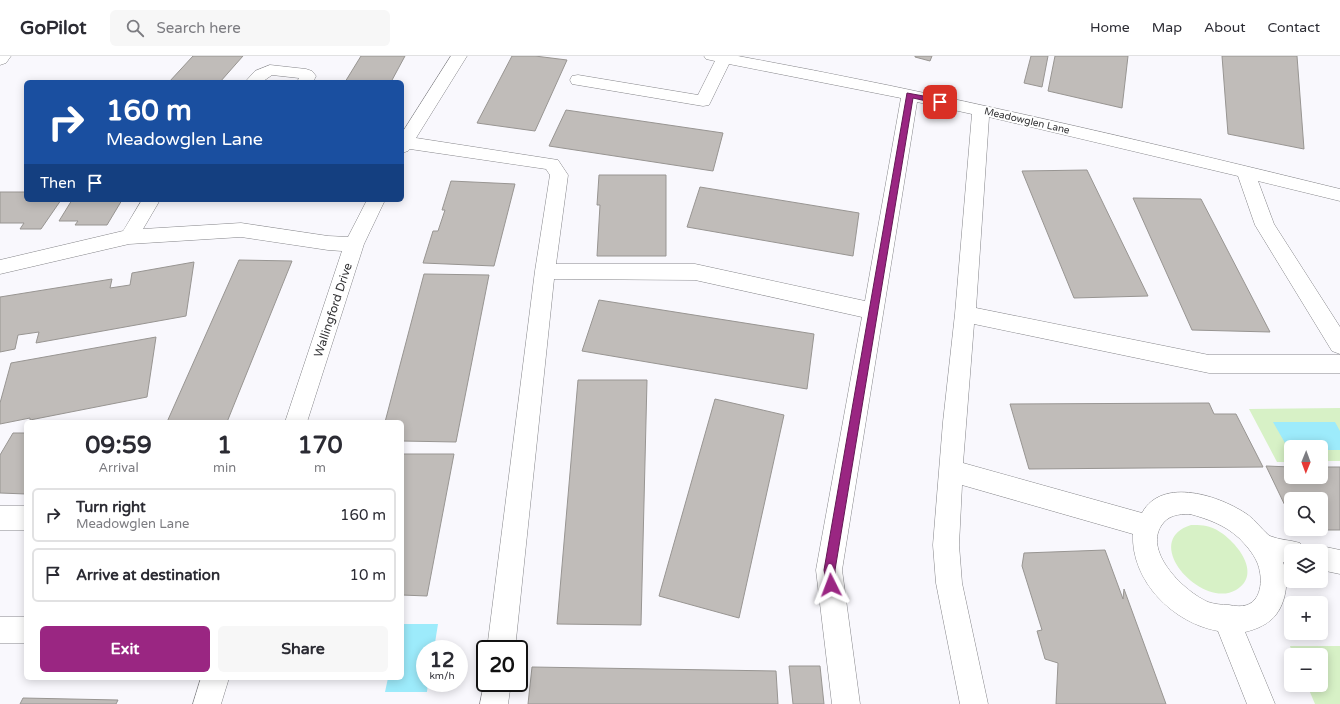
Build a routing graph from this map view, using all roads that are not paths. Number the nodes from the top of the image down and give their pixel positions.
1 (3, 56) edge
2 (459, 56) edge
3 (718, 57) edge
4 (0, 60) edge
5 (255, 80) edge
6 (306, 80) edge
7 (578, 80) dead end
8 (910, 95) junction
9 (981, 110) junction
10 (404, 142) edge
11 (404, 144) edge
12 (1245, 171) junction
13 (1340, 195) edge
14 (151, 202) edge
15 (375, 202) edge
16 (129, 237) junction
17 (354, 244) junction
18 (0, 267) edge
19 (545, 271) junction
20 (874, 311) junction
21 (965, 314) junction
22 (1340, 345) edge
23 (1340, 364) edge
24 (297, 420) edge
25 (952, 471) junction
26 (0, 518) edge
27 (24, 518) edge
28 (1146, 526) junction
29 (1262, 546) junction
30 (1284, 551) edge
31 (1328, 559) edge
32 (1340, 562) edge
33 (1227, 620) junction
34 (0, 630) edge
35 (24, 630) edge
36 (502, 640) edge
37 (214, 680) edge
38 (496, 692) edge
39 (207, 704) edge
40 (494, 704) edge
41 (846, 704) edge
42 (974, 704) edge
43 (1261, 704) edge

1 - 4 street
2 - 10 street
3 - 7 street
3 - 8 street, Meadowglen Lane
5 - 6 street
8 - 9 street, Meadowglen Lane
8 - 20 street
9 - 12 street, Meadowglen Lane
9 - 21 street
11 - 19 street
12 - 13 street, Meadowglen Lane
12 - 22 street
14 - 16 street
15 - 17 street, Wallingford Drive
16 - 17 street
16 - 18 street
17 - 24 street, Wallingford Drive
19 - 20 street
19 - 36 street
20 - 41 street
21 - 23 street
21 - 25 street
25 - 28 street
25 - 42 street
26 - 27 street
28 - 29 street
28 - 33 street
29 - 30 street
29 - 33 street
31 - 32 street
33 - 43 street
34 - 35 street
37 - 39 street
38 - 40 street

